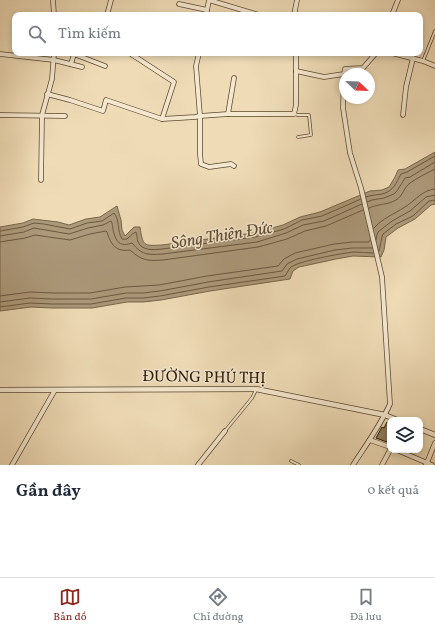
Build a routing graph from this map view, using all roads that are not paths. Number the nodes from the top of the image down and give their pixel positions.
1 (54, 0) edge
2 (111, 0) edge
3 (209, 0) edge
4 (297, 0) edge
5 (398, 0) edge
6 (179, 4) dead end
7 (54, 12) edge
8 (108, 12) edge
9 (204, 12) edge
10 (207, 12) edge
11 (249, 12) edge
12 (295, 12) edge
13 (393, 12) edge
14 (435, 31) edge
15 (0, 54) edge
16 (12, 55) edge
17 (18, 56) edge
18 (54, 56) edge
19 (73, 56) edge
20 (79, 56) edge
21 (134, 56) edge
22 (198, 56) edge
23 (296, 56) edge
24 (373, 56) edge
25 (405, 56) edge
26 (413, 58) junction
27 (54, 60) junction
28 (423, 61) junction
29 (71, 64) junction
30 (105, 66) dead end
31 (435, 66) edge
32 (82, 67) dead end
33 (363, 68) edge
34 (296, 71) junction
35 (339, 75) edge
36 (234, 78) dead end
37 (48, 94) junction
38 (342, 104) edge
39 (228, 114) junction
40 (294, 114) junction
41 (0, 115) edge
42 (42, 115) junction
43 (403, 115) dead end
44 (65, 116) dead end
45 (200, 116) junction
46 (162, 119) junction
47 (298, 137) dead end
48 (234, 166) dead end
49 (41, 180) dead end
50 (256, 389) junction
51 (0, 390) edge
52 (55, 390) junction
53 (385, 415) junction
54 (390, 417) edge
55 (423, 430) edge
56 (225, 431) joint
57 (435, 435) edge
58 (370, 440) junction
59 (435, 443) edge
60 (387, 448) edge
61 (388, 453) edge
62 (404, 453) edge
63 (291, 461) dead end
64 (14, 464) edge
65 (428, 464) edge
66 (198, 465) edge
67 (299, 465) edge
68 (353, 465) edge
69 (382, 465) edge

1 - 7 street
2 - 8 street
3 - 10 street
3 - 11 street
4 - 12 street
5 - 13 street
6 - 9 street
14 - 28 lane
15 - 16 street
17 - 27 street
18 - 27 street
19 - 29 street
20 - 30 street
21 - 46 street
22 - 45 street
23 - 34 street
24 - 33 street
25 - 26 street
26 - 28 street
26 - 43 street
27 - 29 street
27 - 37 street
28 - 31 street
29 - 32 street
34 - 35 street
34 - 40 street
36 - 39 street
37 - 42 street
37 - 46 street
38 - 53 street
39 - 40 street
39 - 45 street
40 - 47 lane
41 - 42 street
42 - 44 street
42 - 49 street
45 - 46 street
45 - 48 street
50 - 52 street, ĐƯỜNG PHÚ THỊ
50 - 53 street, ĐƯỜNG PHÚ THỊ
50 - 56 lane
51 - 52 street, ĐƯỜNG PHÚ THỊ
52 - 64 street
53 - 54 street, ĐƯỜNG PHÚ THỊ
53 - 58 street
55 - 57 street
56 - 66 street
58 - 60 street
58 - 68 street
59 - 65 street
61 - 69 street
62 - 65 street
63 - 67 lane

